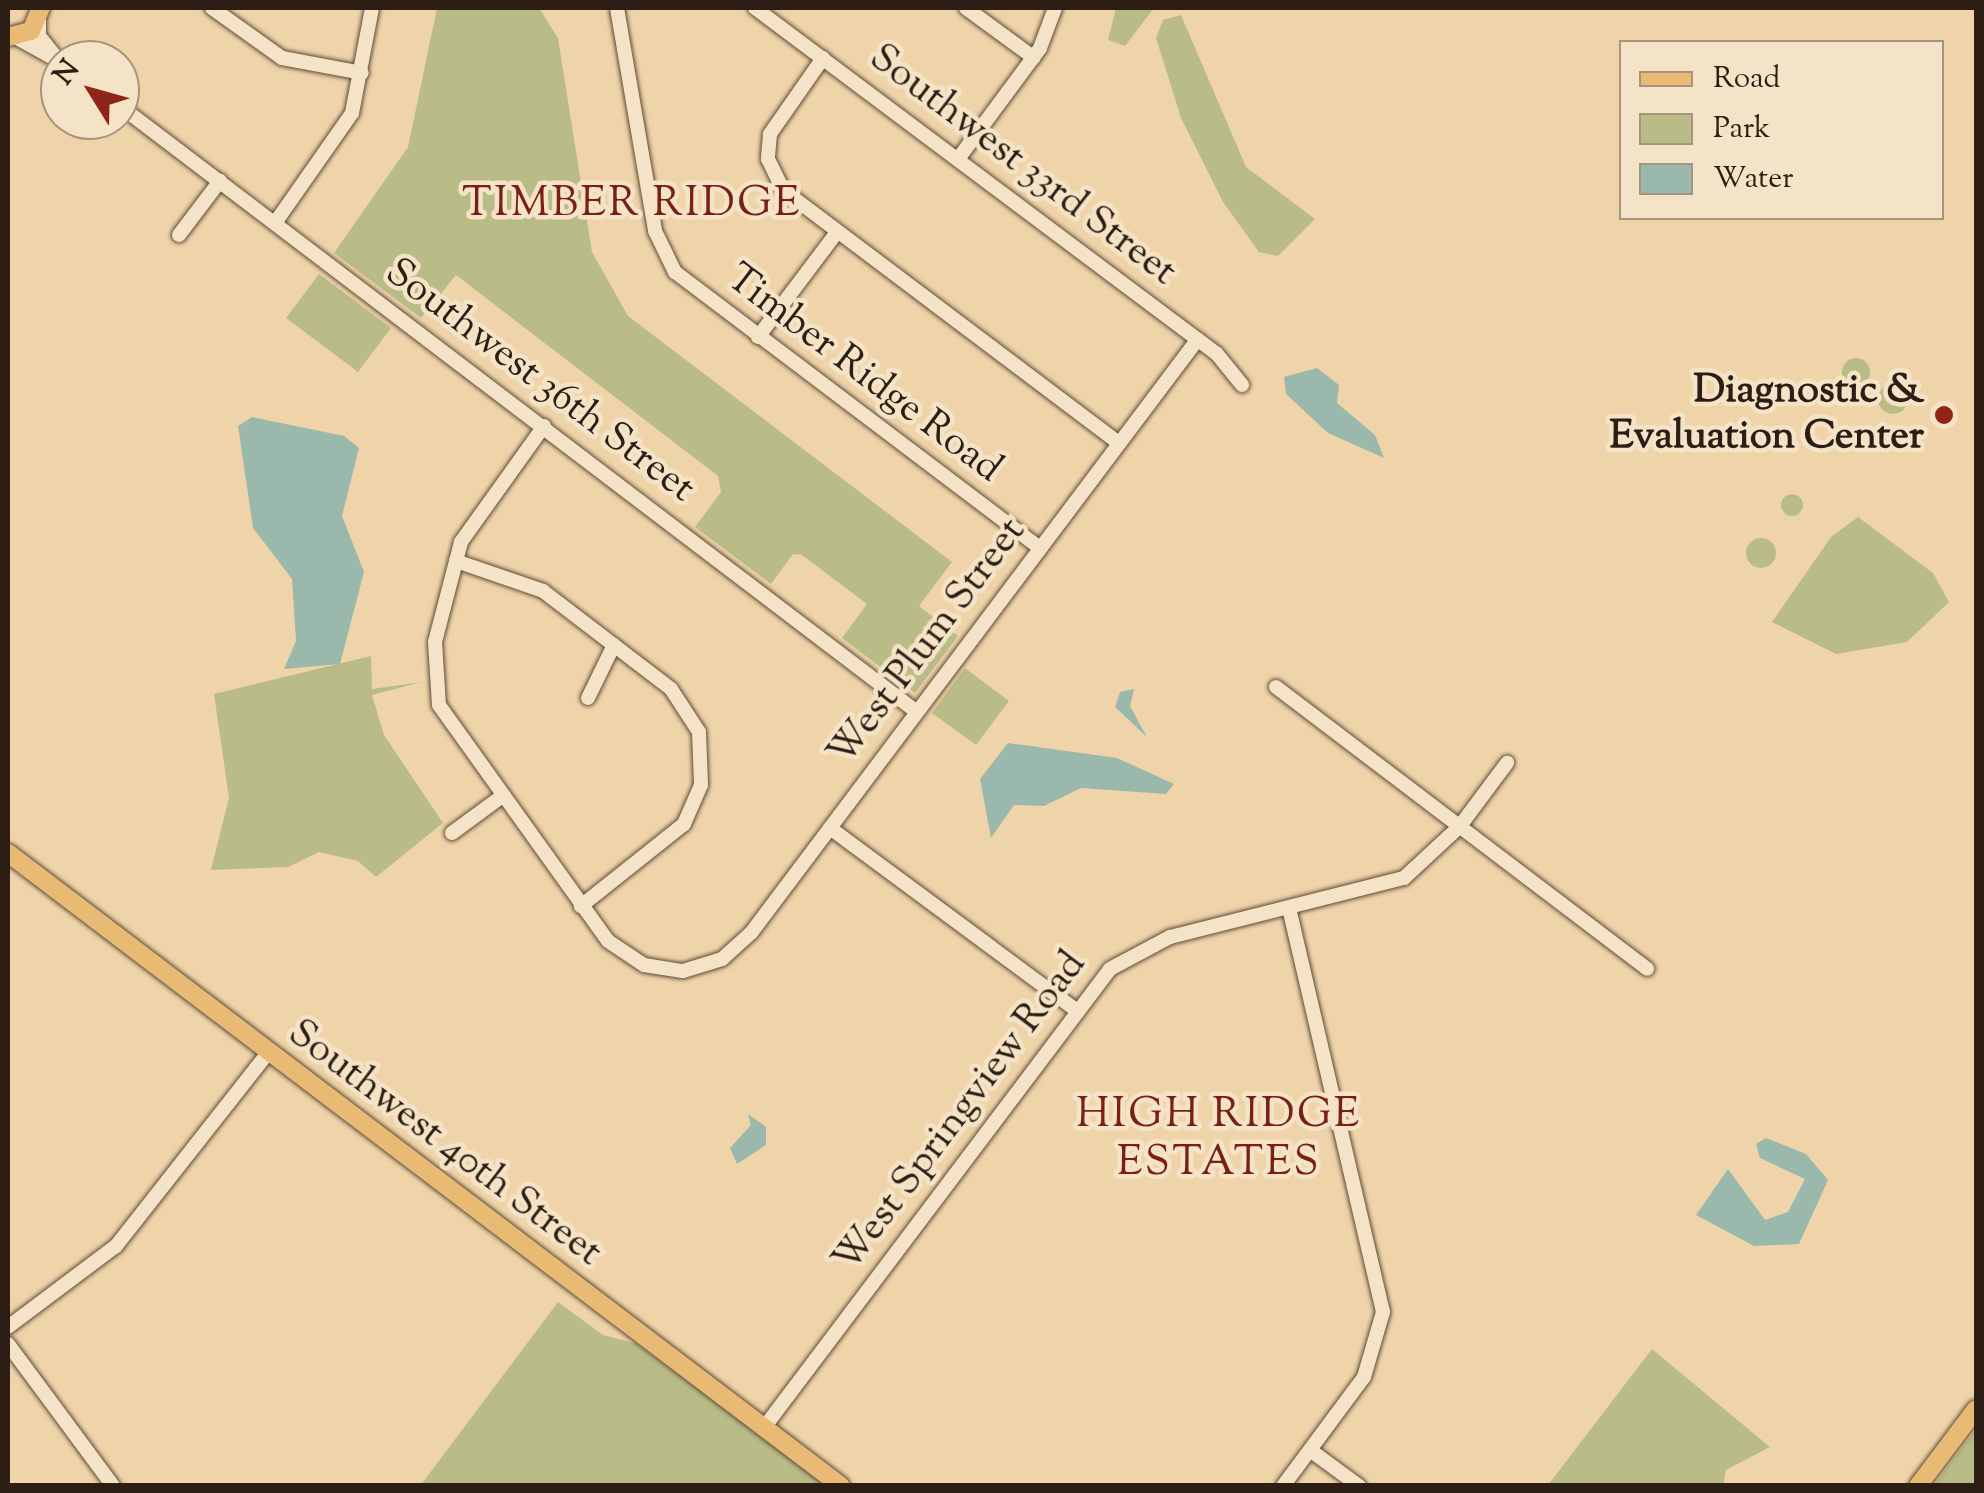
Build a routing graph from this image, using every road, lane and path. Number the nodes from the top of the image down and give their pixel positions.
1 (212, 8) edge
2 (372, 8) edge
3 (617, 8) edge
4 (756, 8) edge
5 (966, 8) edge
6 (1055, 8) edge
7 (41, 12) edge
8 (11, 39) edge
9 (42, 40) edge
10 (40, 53) edge
11 (823, 58) junction
12 (1034, 58) junction
13 (362, 73) junction
14 (140, 121) edge
15 (958, 159) junction
16 (220, 181) junction
17 (276, 223) junction
18 (837, 232) junction
19 (179, 235) dead end
20 (758, 337) junction
21 (1198, 339) junction
22 (1242, 385) dead end
23 (544, 426) junction
24 (1119, 443) junction
25 (1040, 548) junction
26 (456, 561) junction
27 (614, 645) junction
28 (1276, 687) dead end
29 (588, 698) dead end
30 (918, 712) junction
31 (1507, 763) dead end
32 (501, 797) junction
33 (1460, 826) junction
34 (830, 828) junction
35 (452, 833) dead end
36 (8, 853) edge
37 (582, 906) junction
38 (1290, 912) junction
39 (1647, 969) dead end
40 (1075, 1010) junction
41 (268, 1052) junction
42 (8, 1327) edge
43 (8, 1344) edge
44 (1976, 1409) edge
45 (763, 1429) junction
46 (1310, 1450) junction
47 (112, 1486) edge
48 (840, 1486) edge
49 (1283, 1486) edge
50 (1359, 1486) edge
51 (1918, 1486) edge

1 - 13 street
2 - 13 street
3 - 20 street, Timber Ridge Road
4 - 11 street, Southwest 33rd Street
5 - 12 street
6 - 12 street
7 - 8 main road
7 - 9 street
8 - 10 street
11 - 15 street, Southwest 33rd Street
11 - 18 street
12 - 15 street
13 - 17 street
14 - 16 street, Southwest 36th Street
15 - 21 street, Southwest 33rd Street
16 - 17 street, Southwest 36th Street
16 - 19 street
17 - 23 street, Southwest 36th Street
18 - 20 street
18 - 24 street
20 - 25 street, Timber Ridge Road
21 - 22 street, Southwest 33rd Street
21 - 24 street, West Plum Street
23 - 26 street
23 - 30 street, Southwest 36th Street
24 - 25 street, West Plum Street
25 - 30 street, West Plum Street
26 - 27 street
26 - 32 street
27 - 29 street
27 - 37 street
28 - 33 street
30 - 34 street, West Plum Street
31 - 33 street, West Springview Road
32 - 35 street
32 - 37 street
33 - 38 street, West Springview Road
33 - 39 street
34 - 37 street, West Plum Street
34 - 40 street
36 - 41 main road, Southwest 40th Street
38 - 40 street, West Springview Road
38 - 46 street
40 - 45 street, West Springview Road
41 - 42 street
41 - 45 main road, Southwest 40th Street
43 - 47 street
44 - 51 main road
45 - 48 main road, Southwest 40th Street
46 - 49 street
46 - 50 street

